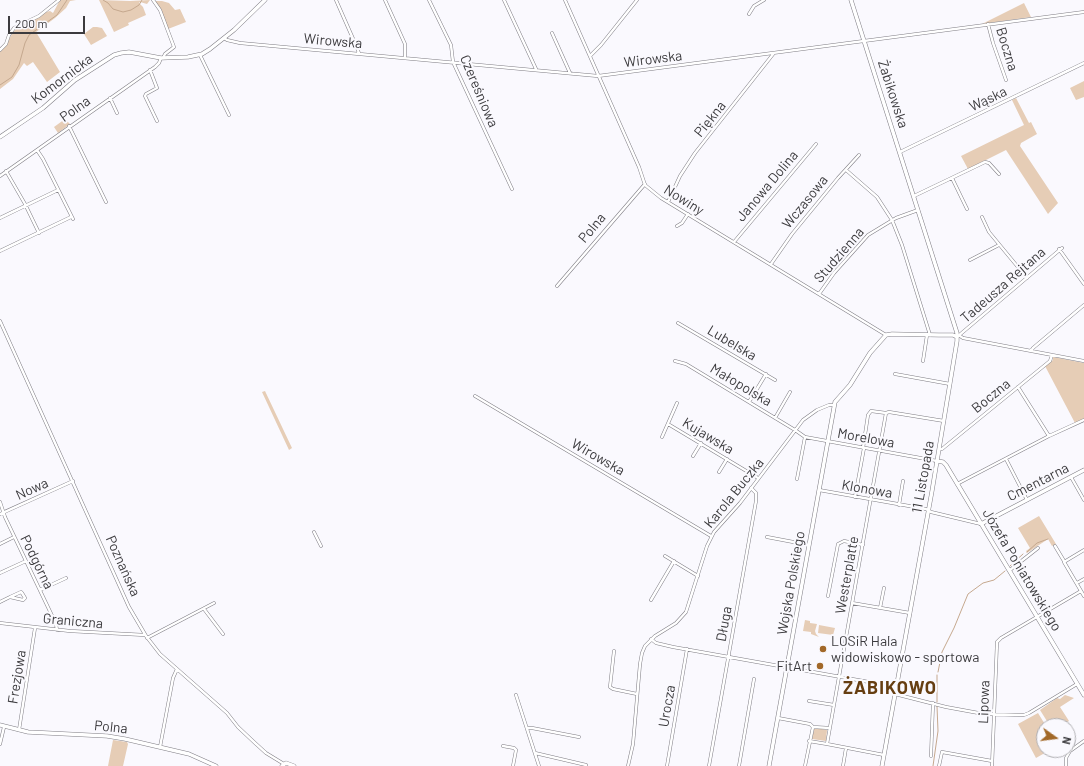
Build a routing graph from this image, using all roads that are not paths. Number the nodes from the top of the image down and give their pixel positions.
1 (59, 0) edge
2 (153, 0) edge
3 (265, 0) edge
4 (336, 0) edge
5 (385, 0) edge
6 (429, 0) edge
7 (504, 0) edge
8 (565, 0) edge
9 (637, 0) edge
10 (764, 0) edge
11 (850, 0) edge
12 (1084, 12) edge
13 (749, 14) dead end
14 (988, 24) junction
15 (552, 33) dead end
16 (224, 38) junction
17 (864, 40) junction
18 (0, 50) edge
19 (774, 53) junction
20 (358, 54) junction
21 (200, 55) junction
22 (590, 56) junction
23 (162, 58) junction
24 (405, 58) junction
25 (453, 62) junction
26 (1084, 63) edge
27 (150, 70) junction
28 (536, 70) junction
29 (571, 73) junction
30 (598, 76) junction
31 (1006, 80) dead end
32 (110, 98) junction
33 (117, 113) dead end
34 (229, 115) dead end
35 (157, 121) dead end
36 (70, 126) junction
37 (0, 137) edge
38 (816, 144) dead end
39 (37, 150) junction
40 (900, 152) junction
41 (859, 155) dead end
42 (846, 170) junction
43 (6, 171) junction
44 (999, 174) dead end
45 (0, 176) edge
46 (952, 178) junction
47 (645, 184) junction
48 (512, 189) dead end
49 (58, 190) junction
50 (914, 196) junction
51 (106, 202) dead end
52 (668, 202) junction
53 (26, 206) junction
54 (967, 209) dead end
55 (918, 210) junction
56 (688, 214) junction
57 (982, 217) dead end
58 (0, 218) edge
59 (892, 220) junction
60 (677, 226) dead end
61 (39, 232) junction
62 (734, 242) junction
63 (999, 245) junction
64 (0, 251) edge
65 (970, 260) dead end
66 (771, 264) junction
67 (1027, 278) junction
68 (1084, 284) edge
69 (559, 286) dead end
70 (819, 294) junction
71 (1084, 305) edge
72 (0, 321) edge
73 (678, 323) dead end
74 (886, 335) junction
75 (929, 335) junction
76 (958, 336) junction
77 (1031, 351) junction
78 (1052, 355) junction
79 (675, 361) dead end
80 (923, 361) dead end
81 (1084, 361) edge
82 (766, 374) junction
83 (895, 374) dead end
84 (775, 380) dead end
85 (950, 384) junction
86 (1018, 387) junction
87 (790, 392) dead end
88 (475, 396) dead end
89 (750, 402) junction
90 (677, 403) dead end
91 (832, 405) junction
92 (886, 413) junction
93 (775, 418) junction
94 (1084, 420) edge
95 (944, 421) junction
96 (668, 424) junction
97 (795, 430) junction
98 (1049, 436) junction
99 (662, 437) dead end
100 (804, 438) junction
101 (827, 442) junction
102 (700, 443) junction
103 (863, 448) junction
104 (939, 450) junction
105 (880, 451) junction
106 (693, 456) dead end
107 (727, 459) junction
108 (1006, 459) junction
109 (937, 461) junction
110 (1084, 470) edge
111 (719, 472) dead end
112 (1071, 477) junction
113 (758, 478) junction
114 (797, 479) dead end
115 (903, 480) dead end
116 (73, 481) junction
117 (957, 484) junction
118 (751, 488) junction
119 (819, 490) junction
120 (855, 497) junction
121 (871, 500) junction
122 (1027, 500) junction
123 (1084, 500) edge
124 (0, 502) edge
125 (899, 505) junction
126 (928, 510) junction
127 (2, 514) edge
128 (981, 524) junction
129 (314, 532) dead end
130 (712, 536) junction
131 (14, 537) junction
132 (767, 537) dead end
133 (0, 544) edge
134 (809, 545) junction
135 (863, 545) junction
136 (321, 546) dead end
137 (1055, 546) dead end
138 (1038, 548) dead end
139 (1084, 550) edge
140 (665, 556) dead end
141 (26, 561) junction
142 (674, 561) junction
143 (1064, 561) junction
144 (1010, 570) junction
145 (0, 573) edge
146 (698, 576) junction
147 (66, 578) dead end
148 (1084, 579) edge
149 (1077, 583) junction
150 (884, 588) dead end
151 (40, 590) junction
152 (1081, 591) junction
153 (828, 596) dead end
154 (1084, 596) edge
155 (10, 597) junction
156 (651, 600) dead end
157 (0, 602) edge
158 (214, 603) dead end
159 (852, 603) junction
160 (880, 608) junction
161 (204, 609) junction
162 (910, 613) junction
163 (1037, 616) junction
164 (0, 623) edge
165 (35, 628) junction
166 (57, 630) junction
167 (223, 634) dead end
168 (145, 635) junction
169 (147, 638) junction
170 (651, 639) junction
171 (687, 649) junction
172 (614, 651) dead end
173 (728, 657) junction
174 (787, 668) junction
175 (177, 669) junction
176 (839, 677) junction
177 (754, 679) dead end
178 (1077, 684) junction
179 (896, 687) junction
180 (637, 694) junction
181 (895, 694) junction
182 (516, 695) dead end
183 (1084, 695) edge
184 (809, 701) dead end
185 (933, 703) junction
186 (834, 705) junction
187 (994, 714) junction
188 (778, 718) junction
189 (2, 726) edge
190 (813, 727) junction
191 (527, 728) junction
192 (830, 728) junction
193 (19, 730) junction
194 (579, 737) dead end
195 (1084, 740) edge
196 (809, 741) junction
197 (0, 744) edge
198 (827, 744) junction
199 (503, 746) dead end
200 (160, 748) junction
201 (846, 748) junction
202 (535, 753) junction
203 (884, 755) junction
204 (931, 756) dead end
205 (992, 761) junction
206 (283, 765) edge
207 (586, 765) dead end
208 (216, 766) edge
209 (294, 766) edge
210 (513, 766) edge
211 (539, 766) edge
212 (628, 766) edge
213 (666, 766) edge
214 (709, 766) edge
215 (738, 766) edge
216 (769, 766) edge
217 (805, 766) edge
218 (843, 766) edge
219 (882, 766) edge
220 (939, 766) edge
221 (992, 766) edge
222 (1066, 766) edge

1 - 18 street
2 - 23 street, Polna
3 - 16 street, Komornicka
4 - 20 street
5 - 24 street
6 - 25 street, Czereśniowa
7 - 28 street
8 - 22 street, Nowiny
9 - 22 street
10 - 13 street
11 - 17 street, Żabikowska
12 - 14 street, Wirowska
14 - 17 street, Wirowska
14 - 31 street, Boczna
15 - 29 street
16 - 20 street, Wirowska
16 - 21 street, Komornicka
17 - 19 street, Wirowska
17 - 40 street, Żabikowska
19 - 30 street, Wirowska
19 - 52 street, Piękna
20 - 24 street, Wirowska
21 - 23 street, Komornicka
21 - 34 street
22 - 30 street, Nowiny
23 - 27 street, Polna
23 - 37 street, Komornicka
24 - 25 street, Wirowska
25 - 28 street, Wirowska
25 - 48 street, Czereśniowa
26 - 40 street, Wąska
27 - 32 street, Polna
27 - 35 street
28 - 29 street, Wirowska
29 - 30 street, Wirowska
30 - 47 street, Nowiny
32 - 33 street
32 - 36 street, Polna
36 - 39 street, Polna
36 - 51 street
38 - 62 street, Janowa Dolina
39 - 43 street, Polna
39 - 49 street
40 - 50 street, Żabikowska
41 - 42 street, Wczasowa
42 - 59 street
42 - 66 street, Wczasowa
43 - 45 street, Polna
43 - 53 street
44 - 46 street
46 - 50 street
46 - 54 street
47 - 52 street, Nowiny
47 - 69 street, Polna
49 - 53 street
49 - 61 street
50 - 55 street, 11 Listopada
52 - 56 street, Nowiny
53 - 58 street
53 - 61 street
55 - 59 street, Studzienna
55 - 76 street, 11 Listopada
56 - 60 street
56 - 62 street, Nowiny
57 - 63 street
59 - 70 street, Studzienna
59 - 75 street
61 - 64 street
62 - 66 street, Nowiny
63 - 65 street
63 - 67 street
66 - 70 street, Nowiny
67 - 68 street, Tadeusza Rejtana
67 - 76 street, Tadeusza Rejtana
70 - 74 street, Nowiny
71 - 77 street
72 - 116 street, Poznańska
73 - 82 street, Lubelska
74 - 75 street
74 - 91 street
75 - 76 street
75 - 80 street
76 - 77 street
76 - 85 street, 11 Listopada
77 - 78 street
78 - 81 street
78 - 86 street, Boczna
79 - 89 street, Małopolska
82 - 84 street, Lubelska
82 - 89 street
83 - 85 street
85 - 95 street, 11 Listopada
86 - 98 street
86 - 104 street, Boczna
87 - 93 street
88 - 130 street, Wirowska
89 - 93 street, Małopolska
90 - 96 street
91 - 97 street, Karola Buczka
91 - 101 street, Wojska Polskiego
92 - 95 street
92 - 103 street
92 - 105 street, Westerplatte
93 - 97 street, Małopolska
94 - 98 street
95 - 104 street, 11 Listopada
96 - 99 street
96 - 102 street, Kujawska
97 - 100 street
97 - 113 street, Karola Buczka
98 - 108 street
100 - 101 street, Morelowa
100 - 114 street
101 - 103 street, Morelowa
101 - 119 street, Wojska Polskiego
102 - 106 street
102 - 107 street, Kujawska
103 - 105 street, Morelowa
103 - 120 street
104 - 109 street, 11 Listopada
105 - 109 street, Morelowa
105 - 121 street, Westerplatte
107 - 111 street
107 - 113 street, Kujawska
108 - 117 street
108 - 122 street
109 - 117 street, Józefa Poniatowskiego
109 - 126 street, 11 Listopada
110 - 112 street, Cmentarna
112 - 122 street, Cmentarna
112 - 123 street
113 - 118 street, Karola Buczka
115 - 125 street
116 - 127 street, Nowa
116 - 168 street, Poznańska
117 - 128 street, Józefa Poniatowskiego
118 - 130 street, Karola Buczka
118 - 173 street, Długa
119 - 120 street, Klonowa
119 - 134 street, Wojska Polskiego
120 - 121 street, Klonowa
121 - 125 street, Klonowa
121 - 135 street, Westerplatte
122 - 128 street, Cmentarna
124 - 127 street, Podgórna
125 - 126 street, Klonowa
126 - 128 street, Klonowa
126 - 162 street, 11 Listopada
127 - 131 street, Podgórna
128 - 144 street, Józefa Poniatowskiego
129 - 136 street
130 - 146 street, Karola Buczka
131 - 133 street
131 - 141 street, Podgórna
132 - 134 street
134 - 174 street, Wojska Polskiego
135 - 153 street
135 - 159 street, Westerplatte
137 - 143 street
138 - 144 street
139 - 143 street
140 - 142 street
141 - 145 street
141 - 151 street, Podgórna
142 - 146 street
142 - 156 street
143 - 149 street
144 - 163 street, Józefa Poniatowskiego
146 - 170 street, Karola Buczka
147 - 151 street
148 - 149 street
149 - 152 street
150 - 160 street
151 - 166 street, Podgórna
152 - 154 street
152 - 163 street, Lipowa
155 - 155 street
155 - 157 street
158 - 161 street
159 - 160 street
159 - 176 street, Westerplatte
160 - 162 street
161 - 167 street
161 - 169 street
162 - 179 street, 11 Listopada
163 - 178 street, Józefa Poniatowskiego
163 - 187 street, Lipowa
164 - 165 street, Graniczna
165 - 166 street, Graniczna
165 - 193 street, Frezjowa
166 - 168 street, Graniczna
168 - 169 street, Poznańska
169 - 175 street, Poznańska
170 - 171 street
170 - 180 street, Karola Buczka
171 - 173 street
171 - 213 street, Urocza
172 - 180 street
173 - 174 street
173 - 214 street, Długa
174 - 176 street
174 - 188 street, Wojska Polskiego
175 - 200 street
175 - 206 street, Poznańska
176 - 179 street
176 - 186 street, Westerplatte
177 - 215 street
178 - 183 street, Józefa Poniatowskiego
178 - 187 street
179 - 181 street, 11 Listopada
180 - 212 street, Karola Buczka
181 - 185 street
181 - 203 street, 11 Listopada
182 - 191 street
184 - 186 street
185 - 187 street
185 - 204 street
186 - 192 street, Westerplatte
187 - 205 street, Lipowa
188 - 190 street
188 - 216 street, Wojska Polskiego
189 - 193 street, Polna
189 - 197 street
190 - 192 street
190 - 196 street
191 - 194 street
191 - 202 street
192 - 198 street, Westerplatte
193 - 200 street, Polna
195 - 222 street
196 - 198 street
196 - 217 street
198 - 201 street
199 - 210 street
200 - 208 street, Polna
201 - 203 street
201 - 218 street
202 - 207 street
202 - 211 street
203 - 219 street, 11 Listopada
205 - 220 street
205 - 221 street, Lipowa
206 - 209 street, Poznańska

